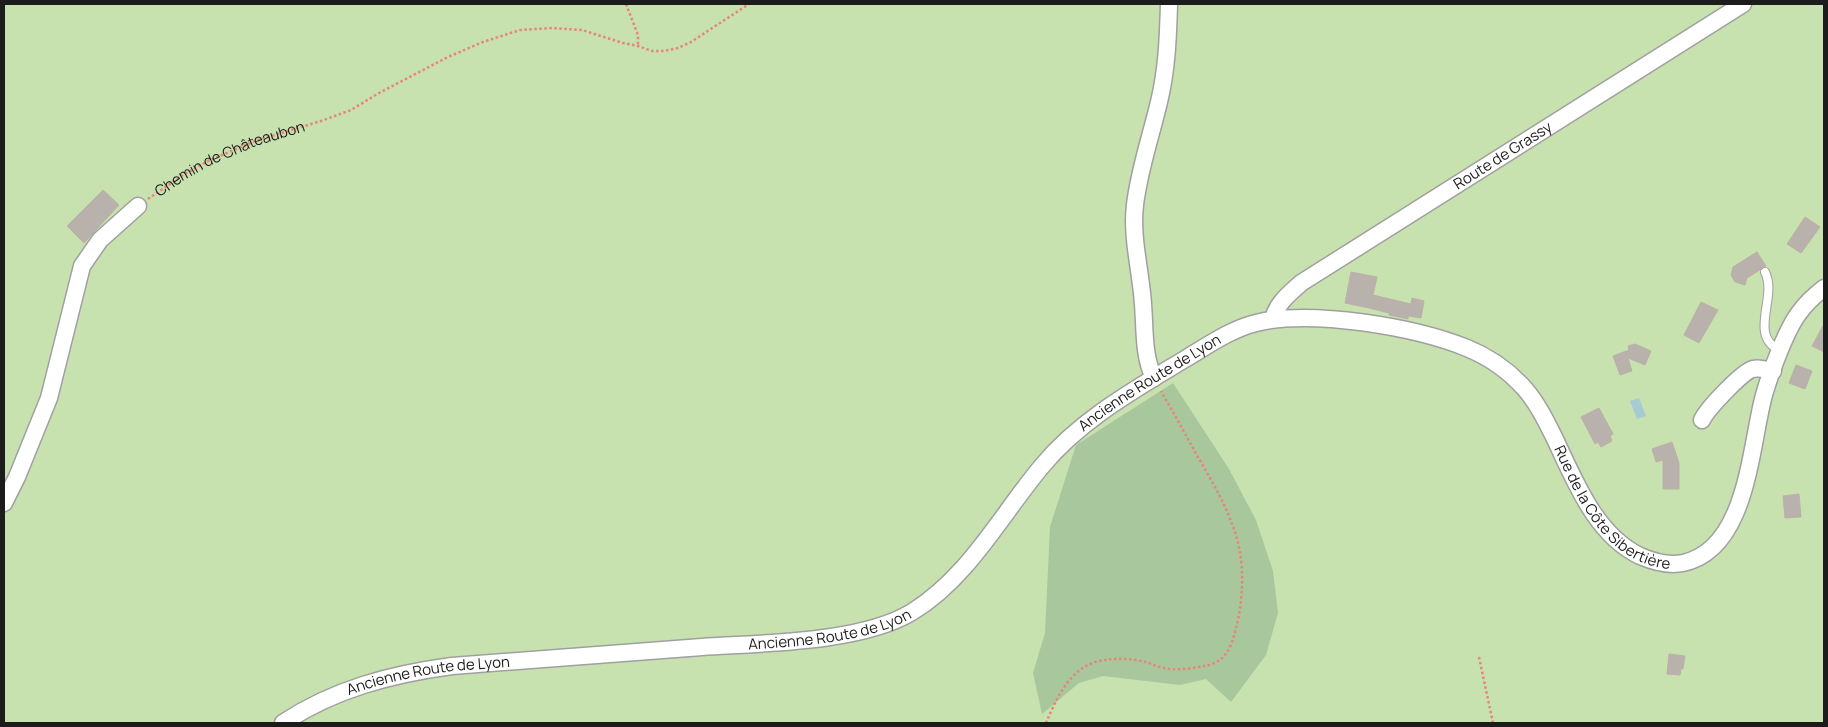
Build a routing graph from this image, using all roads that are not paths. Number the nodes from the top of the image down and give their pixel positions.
1 (1169, 4) edge
2 (1743, 4) edge
3 (138, 206) road end
4 (1765, 272) dead end
5 (1824, 288) edge
6 (1273, 319) junction
7 (1781, 350) junction
8 (1773, 371) junction
9 (1154, 378) junction
10 (1702, 420) dead end
11 (4, 503) edge
12 (283, 723) edge

1 - 9 street
2 - 6 street, Route de Grassy
3 - 11 street, Chemin de Châteaubon
4 - 7 lane
5 - 7 street, Rue de la Côte Sibertière
6 - 8 street, Rue de la Côte Sibertière
6 - 9 street, Ancienne Route de Lyon
7 - 8 street, Rue de la Côte Sibertière
8 - 10 street
9 - 12 street, Ancienne Route de Lyon

